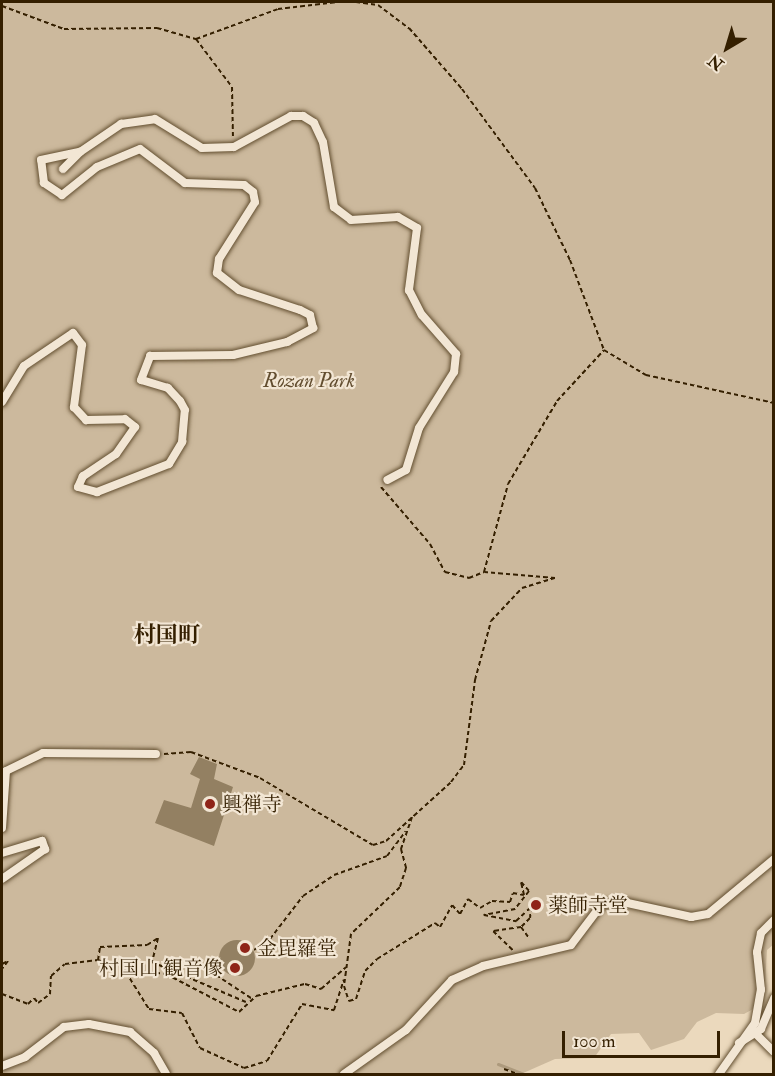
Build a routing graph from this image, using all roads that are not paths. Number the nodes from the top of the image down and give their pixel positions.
1 (80, 152) junction
2 (63, 169) dead end
3 (2, 402) edge
4 (387, 480) road end
5 (156, 754) road end
6 (2, 828) edge
7 (2, 853) edge
8 (774, 859) edge
9 (2, 879) edge
10 (774, 921) edge
11 (774, 998) edge
12 (756, 1034) junction
13 (739, 1043) junction
14 (774, 1052) edge
15 (2, 1066) edge
16 (166, 1074) edge
17 (344, 1074) edge
18 (718, 1074) edge

1 - 2 street
1 - 3 street
1 - 4 street
5 - 6 street
7 - 9 street
8 - 17 street
10 - 13 street
11 - 12 street
12 - 13 street
12 - 14 street
13 - 18 street
15 - 16 street

